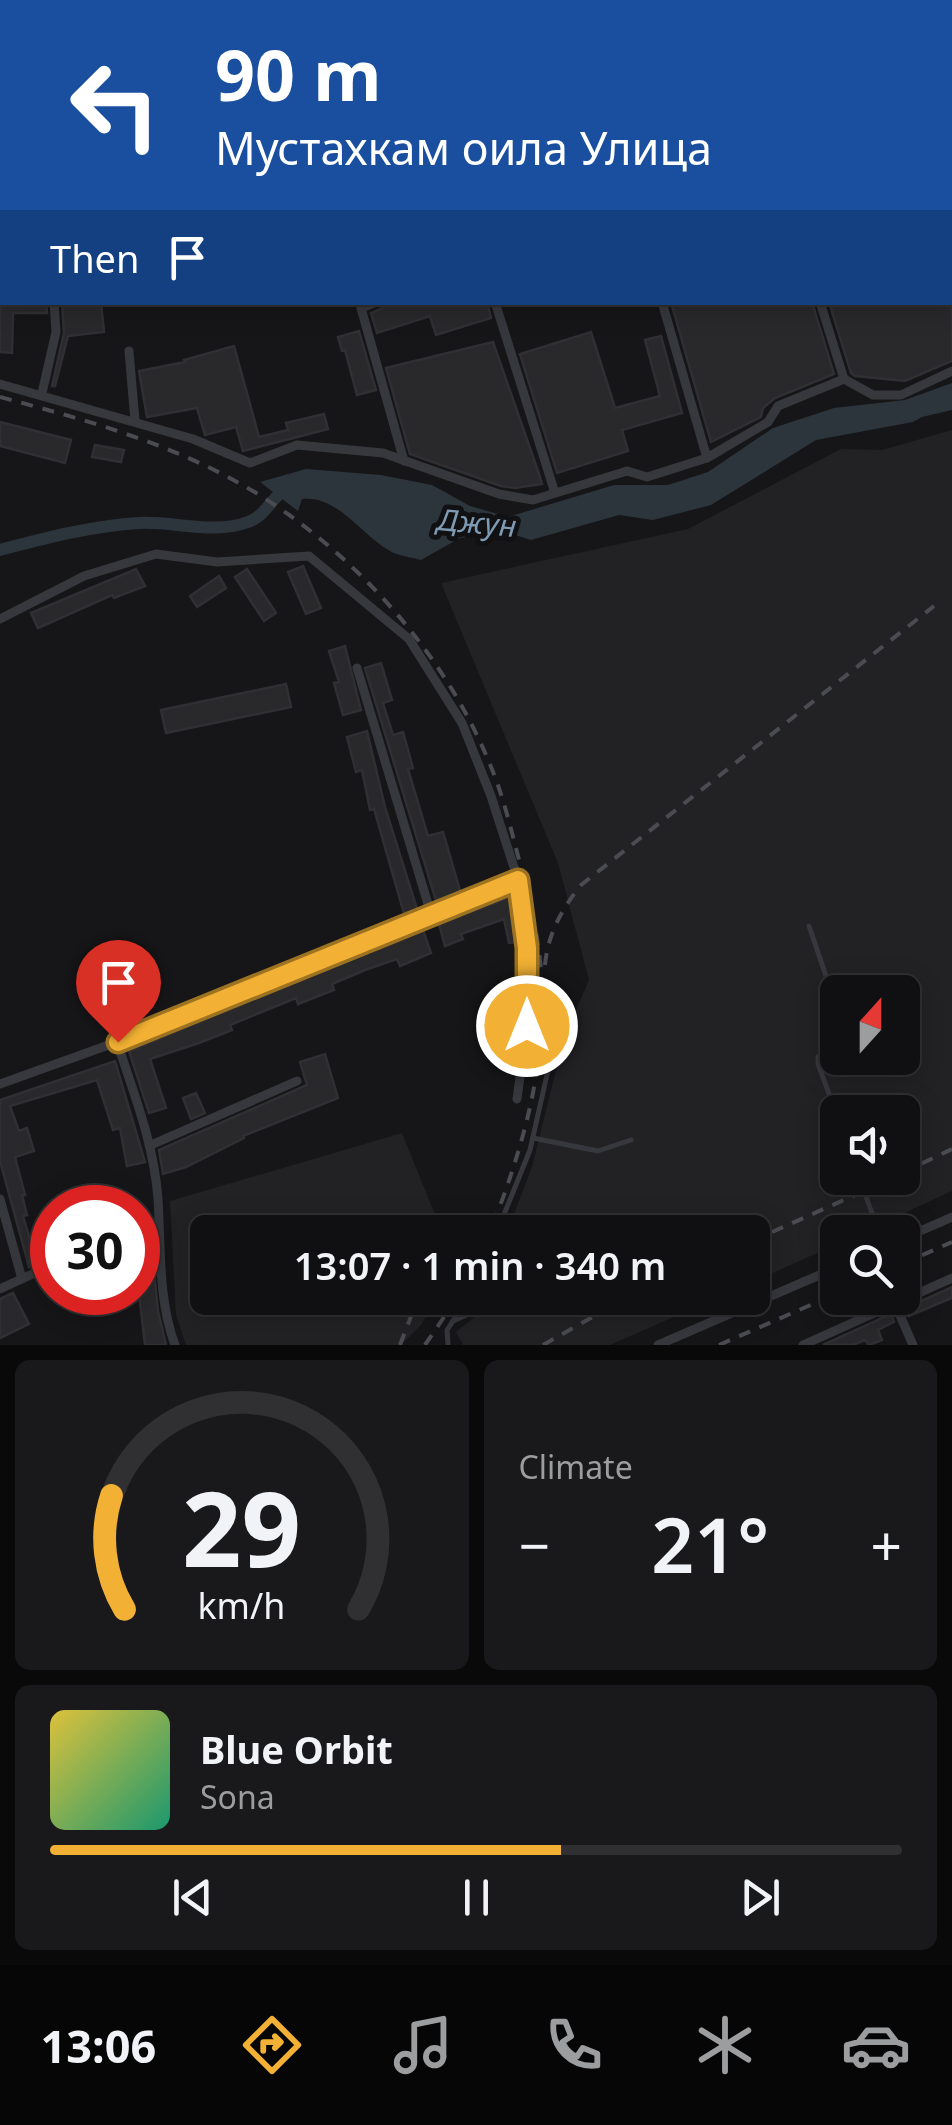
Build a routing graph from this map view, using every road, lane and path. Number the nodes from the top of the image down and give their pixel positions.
1 (54, 305) edge
2 (370, 305) edge
3 (496, 305) edge
4 (663, 305) edge
5 (821, 305) edge
6 (128, 351) dead end
7 (952, 371) edge
8 (844, 379) junction
9 (0, 384) edge
10 (42, 393) junction
11 (135, 421) junction
12 (707, 458) junction
13 (404, 460) junction
14 (555, 493) junction
15 (0, 619) edge
16 (357, 668) dead end
17 (518, 880) junction
18 (431, 914) junction
19 (809, 926) dead end
20 (826, 975) edge
21 (118, 1042) junction
22 (550, 1057) dead end
23 (297, 1081) dead end
24 (0, 1084) edge
25 (517, 1099) dead end
26 (533, 1138) junction
27 (631, 1140) dead end
28 (151, 1145) junction
29 (156, 1185) edge
30 (0, 1199) edge
31 (504, 1215) edge
32 (952, 1218) edge
33 (920, 1231) edge
34 (160, 1260) edge
35 (30, 1275) edge
36 (820, 1275) edge
37 (952, 1278) edge
38 (22, 1279) junction
39 (0, 1289) edge
40 (920, 1293) edge
41 (457, 1315) edge
42 (468, 1315) edge
43 (870, 1315) edge
44 (900, 1315) edge
45 (453, 1322) junction
46 (175, 1345) edge
47 (448, 1345) edge
48 (658, 1345) edge
49 (803, 1345) edge
50 (913, 1345) edge

1 - 10 street
2 - 13 street
3 - 14 street
4 - 12 street
5 - 8 street
6 - 11 street
7 - 8 street
8 - 12 street
9 - 10 street
10 - 11 street
11 - 13 street
12 - 14 street
13 - 14 street
15 - 17 street
16 - 18 street
17 - 18 street
17 - 25 street
18 - 21 street
19 - 20 lane
21 - 24 street
21 - 28 street
22 - 26 lane
23 - 28 street
26 - 27 lane
26 - 31 lane
28 - 29 street
30 - 38 street
32 - 33 street
34 - 46 street
35 - 38 street
36 - 48 street
37 - 40 street
38 - 39 street
41 - 45 lane
42 - 45 lane
43 - 49 street
44 - 50 street
45 - 47 lane

